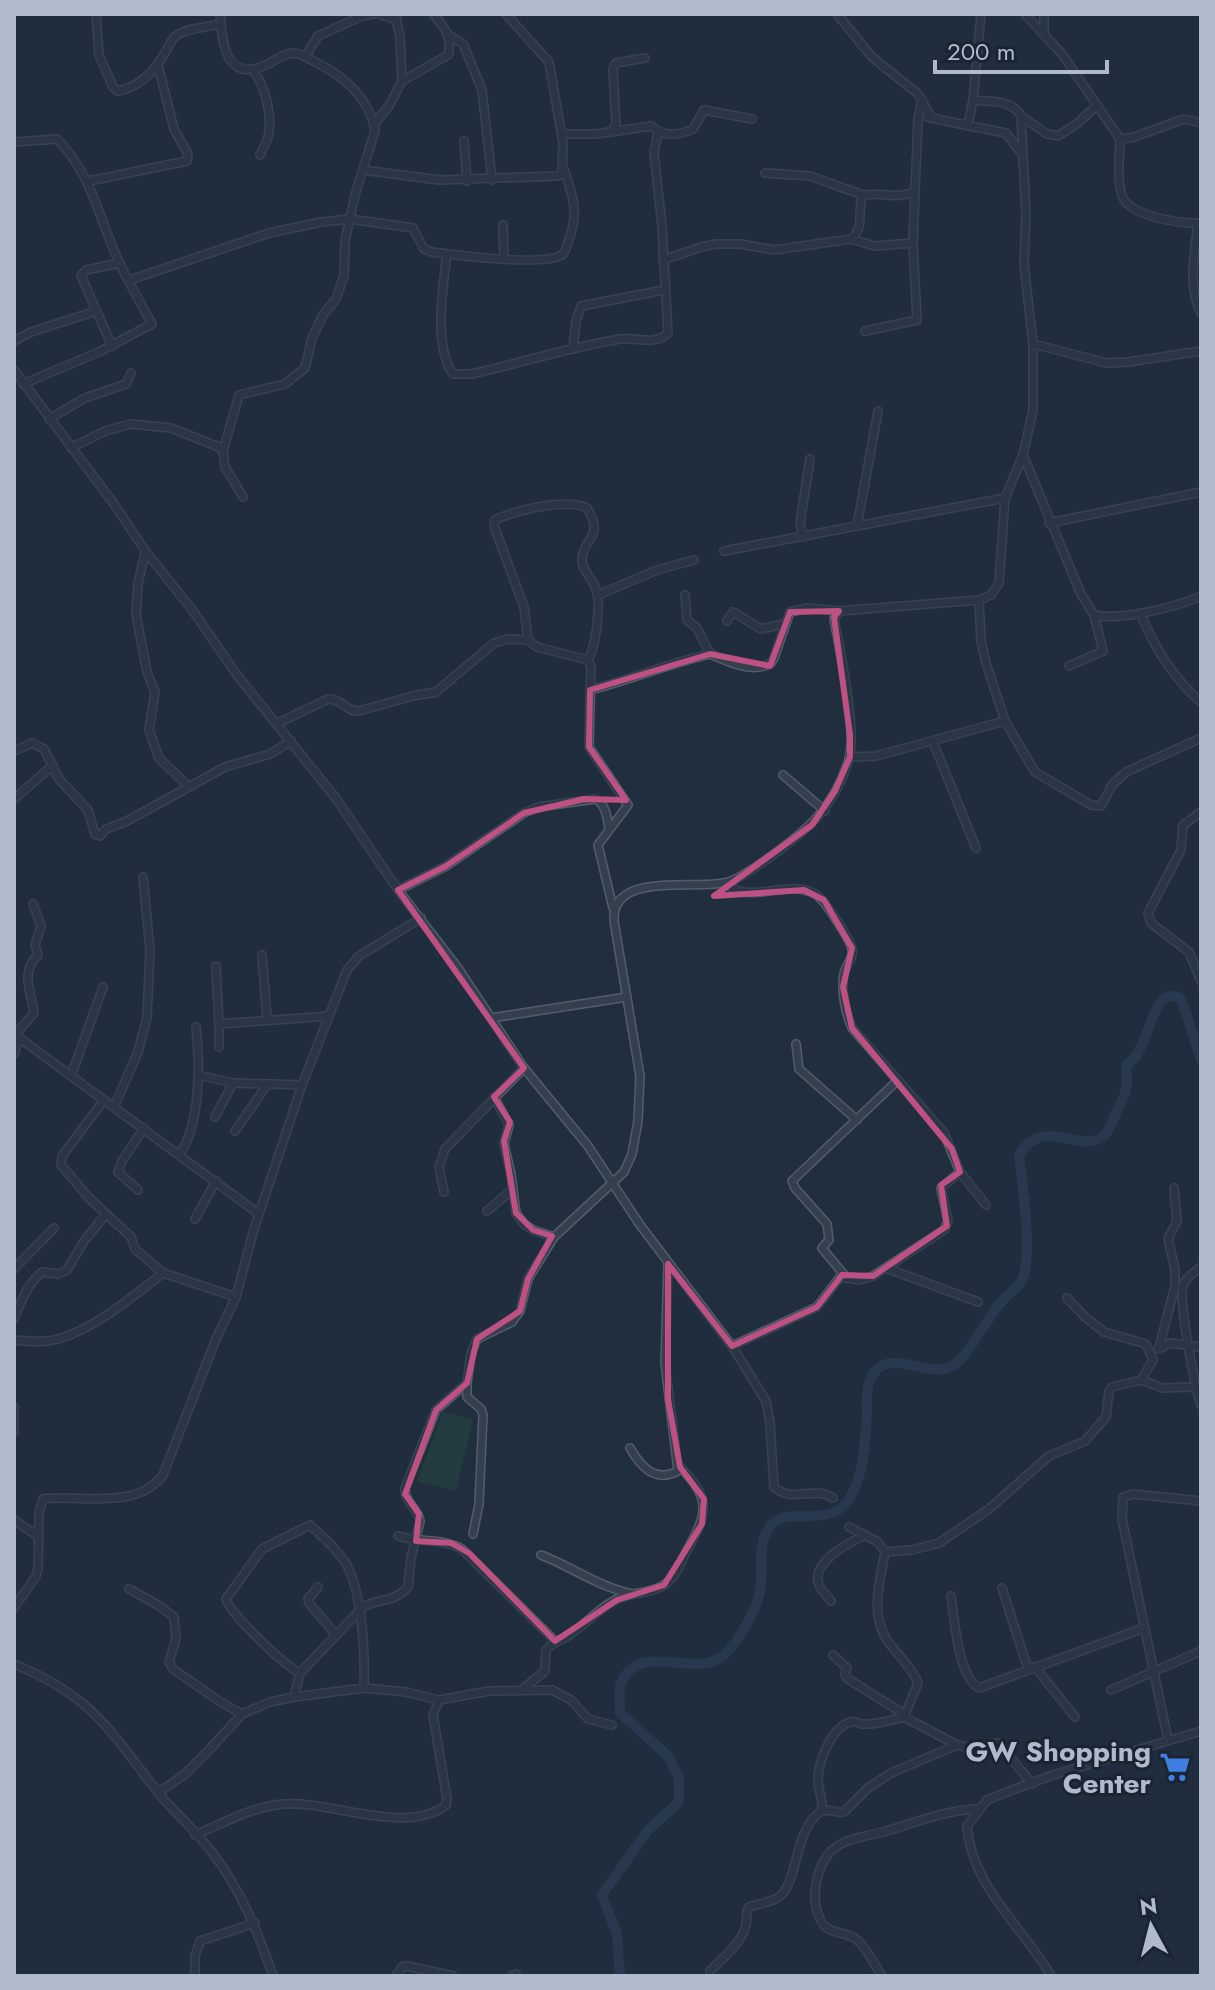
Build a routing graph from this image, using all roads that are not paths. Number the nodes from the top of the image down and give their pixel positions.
1 (96, 14) edge
2 (220, 14) edge
3 (377, 14) edge
4 (433, 14) edge
5 (506, 14) edge
6 (837, 14) edge
7 (981, 14) edge
8 (1025, 14) edge
9 (1044, 14) edge
10 (396, 17) edge
11 (221, 24) junction
12 (1044, 33) junction
13 (447, 34) junction
14 (305, 57) junction
15 (645, 58) dead end
16 (158, 65) junction
17 (252, 69) junction
18 (402, 81) junction
19 (922, 100) junction
20 (973, 100) junction
21 (1096, 106) junction
22 (1021, 116) junction
23 (931, 117) junction
24 (752, 119) dead end
25 (918, 120) junction
26 (616, 123) junction
27 (1201, 123) edge
28 (374, 124) junction
29 (965, 125) junction
30 (623, 131) junction
31 (612, 132) junction
32 (658, 132) junction
33 (562, 138) junction
34 (1120, 139) junction
35 (464, 141) dead end
36 (14, 142) edge
37 (260, 155) dead end
38 (1022, 155) junction
39 (363, 170) junction
40 (564, 170) junction
41 (765, 173) dead end
42 (492, 180) junction
43 (89, 181) junction
44 (467, 181) junction
45 (915, 191) junction
46 (863, 195) junction
47 (350, 219) junction
48 (1200, 223) edge
49 (503, 225) dead end
50 (851, 239) junction
51 (913, 243) junction
52 (447, 254) junction
53 (504, 259) junction
54 (663, 260) junction
55 (120, 263) junction
56 (1198, 266) edge
57 (130, 280) junction
58 (664, 290) junction
59 (96, 311) junction
60 (1201, 313) edge
61 (865, 331) dead end
62 (14, 341) edge
63 (1033, 344) junction
64 (112, 346) junction
65 (573, 349) junction
66 (1201, 351) edge
67 (14, 370) edge
68 (131, 373) dead end
69 (23, 384) junction
70 (878, 411) dead end
71 (49, 419) junction
72 (71, 448) junction
73 (223, 451) junction
74 (1023, 455) junction
75 (810, 459) dead end
76 (1201, 492) edge
77 (243, 497) dead end
78 (1005, 498) junction
79 (1049, 523) junction
80 (857, 526) junction
81 (803, 537) junction
82 (724, 551) dead end
83 (146, 552) junction
84 (694, 560) dead end
85 (598, 595) junction
86 (685, 595) dead end
87 (1201, 596) edge
88 (979, 600) junction
89 (839, 611) junction
90 (1140, 613) junction
91 (1094, 615) junction
92 (727, 621) dead end
93 (784, 624) junction
94 (528, 640) junction
95 (710, 654) junction
96 (588, 660) junction
97 (1069, 666) dead end
98 (590, 690) junction
99 (1201, 702) edge
100 (1005, 721) junction
101 (278, 723) junction
102 (1201, 738) edge
103 (291, 741) junction
104 (933, 742) junction
105 (14, 751) edge
106 (850, 757) junction
107 (53, 765) junction
108 (783, 775) dead end
109 (188, 786) junction
110 (14, 799) edge
111 (825, 811) junction
112 (1201, 812) edge
113 (609, 828) junction
114 (976, 848) dead end
115 (143, 877) dead end
116 (725, 883) junction
117 (398, 890) junction
118 (33, 904) dead end
119 (613, 908) junction
120 (421, 918) junction
121 (262, 955) dead end
122 (216, 966) dead end
123 (1201, 981) edge
124 (103, 987) dead end
125 (627, 997) junction
126 (329, 1016) junction
127 (491, 1018) junction
128 (267, 1019) junction
129 (219, 1024) junction
130 (196, 1027) dead end
131 (16, 1036) edge
132 (796, 1044) dead end
133 (219, 1047) dead end
134 (14, 1054) edge
135 (524, 1068) junction
136 (198, 1075) junction
137 (71, 1076) junction
138 (898, 1080) junction
139 (233, 1083) junction
140 (267, 1085) junction
141 (302, 1085) junction
142 (494, 1097) junction
143 (104, 1100) junction
144 (114, 1107) junction
145 (215, 1117) dead end
146 (857, 1120) junction
147 (144, 1128) junction
148 (235, 1131) dead end
149 (179, 1155) junction
150 (960, 1172) junction
151 (216, 1181) junction
152 (612, 1184) junction
153 (1174, 1188) dead end
154 (513, 1189) junction
155 (138, 1190) dead end
156 (444, 1192) dead end
157 (986, 1205) dead end
158 (487, 1211) dead end
159 (106, 1214) junction
160 (259, 1214) junction
161 (195, 1219) dead end
162 (54, 1228) dead end
163 (554, 1237) junction
164 (668, 1264) junction
165 (1201, 1267) edge
166 (886, 1268) junction
167 (14, 1269) edge
168 (163, 1273) junction
169 (845, 1276) junction
170 (14, 1290) edge
171 (23, 1297) junction
172 (236, 1297) junction
173 (1067, 1298) dead end
174 (978, 1302) dead end
175 (14, 1319) edge
176 (1161, 1335) junction
177 (14, 1340) edge
178 (1146, 1344) junction
179 (1188, 1345) junction
180 (732, 1346) junction
181 (1201, 1347) edge
182 (1159, 1348) junction
183 (1153, 1355) junction
184 (1141, 1380) junction
185 (467, 1383) junction
186 (1195, 1387) junction
187 (1201, 1405) edge
188 (14, 1407) edge
189 (14, 1432) edge
190 (630, 1448) dead end
191 (680, 1467) junction
192 (833, 1498) dead end
193 (1201, 1501) edge
194 (14, 1520) edge
195 (849, 1527) dead end
196 (473, 1534) dead end
197 (398, 1536) dead end
198 (864, 1536) junction
199 (39, 1537) junction
200 (416, 1541) junction
201 (885, 1552) junction
202 (541, 1555) dead end
203 (318, 1587) dead end
204 (1002, 1588) dead end
205 (129, 1589) dead end
206 (634, 1594) junction
207 (951, 1596) dead end
208 (831, 1601) dead end
209 (14, 1608) edge
210 (358, 1611) junction
211 (1144, 1628) junction
212 (336, 1635) junction
213 (555, 1641) junction
214 (1201, 1651) edge
215 (833, 1655) dead end
216 (14, 1664) edge
217 (1032, 1668) junction
218 (300, 1673) junction
219 (1154, 1673) junction
220 (364, 1688) junction
221 (522, 1689) junction
222 (1111, 1690) dead end
223 (294, 1697) junction
224 (439, 1700) junction
225 (242, 1714) junction
226 (904, 1716) junction
227 (1075, 1717) dead end
228 (612, 1725) dead end
229 (1201, 1731) edge
230 (1168, 1740) junction
231 (957, 1745) junction
232 (1032, 1784) junction
233 (158, 1793) junction
234 (978, 1809) junction
235 (822, 1810) junction
236 (195, 1835) junction
237 (255, 1923) junction
238 (710, 1971) dead end
239 (195, 1976) edge
240 (273, 1976) edge
241 (396, 1976) edge
242 (453, 1976) edge
243 (882, 1976) edge
244 (1051, 1976) edge

1 - 16 street
2 - 11 street
3 - 10 street
3 - 14 street
4 - 13 street
5 - 33 street
6 - 19 street
7 - 20 street
8 - 12 street
9 - 12 street
10 - 18 street
11 - 16 street
11 - 17 street
12 - 21 street
13 - 18 street
13 - 42 street
14 - 17 street
14 - 28 street
15 - 26 street
16 - 43 street
17 - 37 street
18 - 28 street
19 - 23 street
19 - 25 street
20 - 22 street
20 - 29 street
21 - 22 street
21 - 34 street
22 - 38 street
23 - 25 street
23 - 29 street
24 - 32 street
25 - 45 street
26 - 30 street
26 - 31 street
27 - 34 street
28 - 39 street
29 - 38 street
30 - 31 street
30 - 32 street
31 - 33 street
32 - 54 street
33 - 40 street
34 - 48 street
35 - 44 street
36 - 43 street
38 - 63 street
39 - 44 street
39 - 47 street
40 - 42 street
40 - 53 street
41 - 46 street
42 - 44 street
43 - 55 street
45 - 46 street
45 - 51 street
46 - 50 street
47 - 52 street
47 - 57 street
47 - 73 street
48 - 56 street
49 - 53 street
50 - 51 street
50 - 54 street
51 - 61 street
52 - 53 street
52 - 65 street
54 - 58 street
55 - 57 street
55 - 59 street
56 - 60 street
57 - 64 street
58 - 65 street
58 - 65 street
59 - 62 street
59 - 64 street
63 - 66 street
63 - 74 street
64 - 69 street
67 - 69 street
68 - 71 street
69 - 71 street
70 - 80 street
71 - 72 street
72 - 73 street
72 - 83 street
73 - 77 street
74 - 78 street
74 - 79 street
75 - 81 street
76 - 79 street
78 - 80 street
78 - 88 street
79 - 91 street
80 - 81 street
81 - 82 street
83 - 101 street
83 - 109 street
84 - 85 street
85 - 94 street
85 - 96 street
86 - 95 street
87 - 90 street
88 - 89 street
88 - 100 street
89 - 93 street
89 - 106 street
90 - 91 street
90 - 99 street
91 - 97 street
92 - 93 street
93 - 95 street
94 - 96 street
94 - 101 street
95 - 98 street
96 - 98 street
98 - 113 street
100 - 102 street
100 - 104 street
101 - 103 street
103 - 109 street
103 - 117 street
104 - 106 street
104 - 114 street
105 - 107 street
106 - 111 street
107 - 109 street
107 - 110 street
108 - 111 street
111 - 116 street
112 - 123 street
113 - 117 street
113 - 119 street
115 - 144 street
116 - 119 street
116 - 138 street
117 - 120 street
118 - 131 street
119 - 125 street
120 - 126 street
120 - 127 street
121 - 128 street
122 - 129 street
124 - 137 street
125 - 127 street
125 - 152 street
126 - 128 street
126 - 141 street
127 - 135 street
128 - 129 street
129 - 133 street
130 - 136 street
131 - 134 street
131 - 137 street
132 - 146 street
135 - 142 street
135 - 152 street
136 - 139 street
136 - 149 street
137 - 143 street
138 - 146 street
138 - 150 street
139 - 140 street
139 - 145 street
140 - 141 street
140 - 148 street
141 - 160 street
142 - 154 street
142 - 156 street
143 - 144 street
143 - 159 street
144 - 147 street
146 - 169 street
147 - 149 street
147 - 155 street
149 - 151 street
150 - 157 street
150 - 166 street
151 - 160 street
151 - 161 street
152 - 163 street
152 - 164 street
153 - 176 street
154 - 158 street
154 - 163 street
159 - 168 street
159 - 171 street
160 - 172 street
162 - 167 street
163 - 185 street
164 - 180 street
164 - 191 street
165 - 179 street
166 - 169 street
166 - 174 street
168 - 172 street
168 - 177 street
169 - 180 street
170 - 171 street
171 - 175 street
172 - 199 street
173 - 178 street
176 - 178 street
176 - 182 street
178 - 183 street
179 - 181 street
179 - 182 street
179 - 186 street
180 - 192 street
182 - 183 street
183 - 184 street
184 - 186 street
184 - 201 street
185 - 196 street
185 - 200 street
186 - 187 street
188 - 189 street
190 - 191 street
191 - 206 street
193 - 211 street
194 - 199 street
195 - 198 street
197 - 200 street
198 - 201 street
198 - 208 street
199 - 209 street
200 - 210 street
200 - 213 street
201 - 226 street
202 - 206 street
203 - 212 street
204 - 217 street
205 - 225 street
206 - 213 street
207 - 217 street
210 - 212 street
210 - 218 street
210 - 220 street
211 - 217 street
211 - 219 street
212 - 218 street
213 - 221 street
214 - 219 street
215 - 226 street
216 - 233 street
217 - 227 street
218 - 223 street
219 - 222 street
219 - 230 street
220 - 223 street
220 - 224 street
221 - 224 street
221 - 228 street
223 - 225 street
224 - 236 street
225 - 233 street
226 - 231 street
226 - 235 street
229 - 230 street
230 - 232 street
231 - 232 street
231 - 235 street
232 - 234 street
233 - 236 street
234 - 243 street
234 - 244 street
235 - 238 street
236 - 237 street
237 - 239 street
237 - 240 street
241 - 242 street

